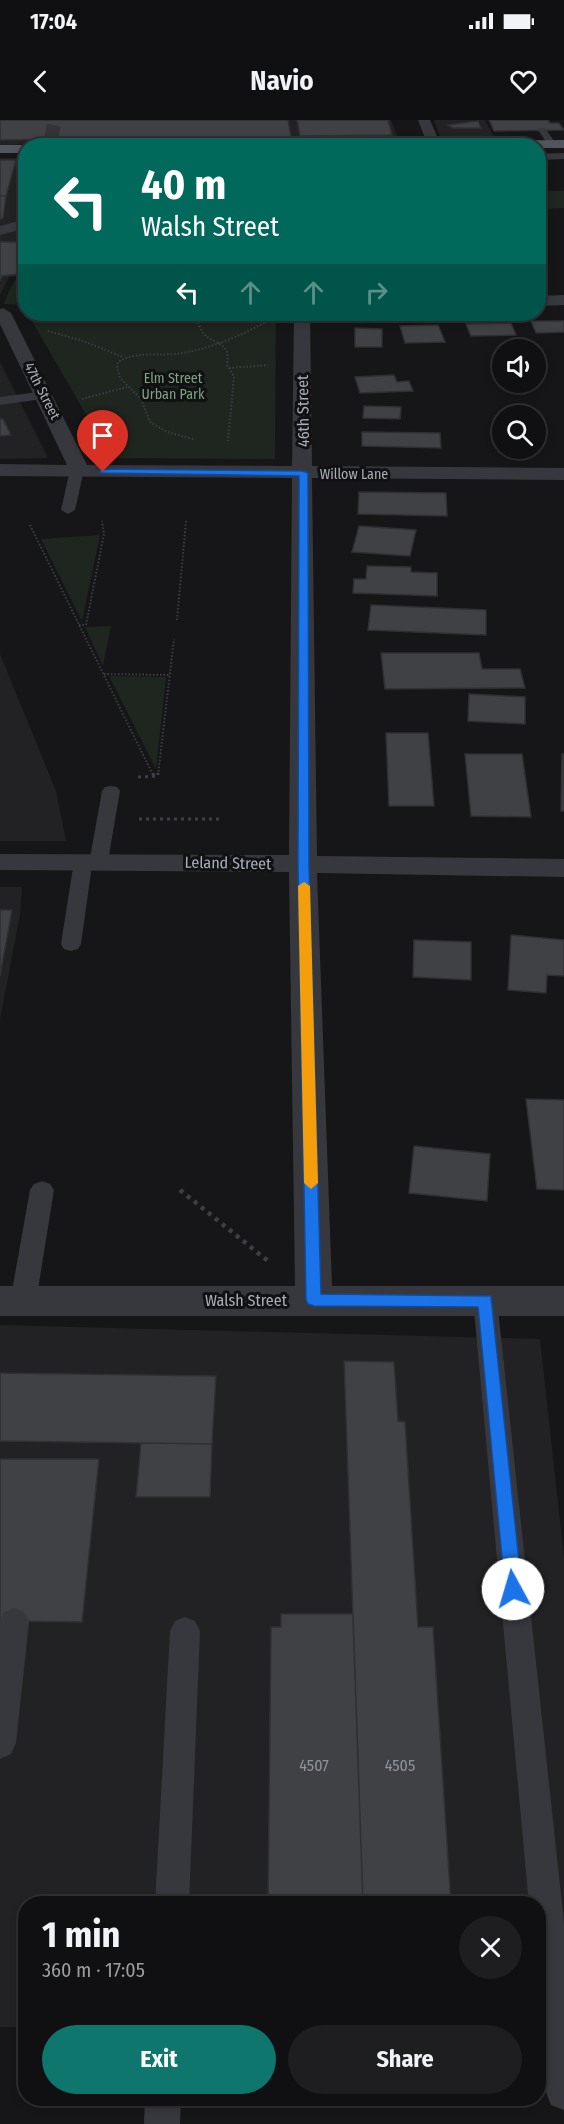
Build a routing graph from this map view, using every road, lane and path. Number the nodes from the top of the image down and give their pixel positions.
1 (424, 120) edge
2 (542, 130) dead end
3 (432, 138) edge
4 (557, 144) edge
5 (0, 149) edge
6 (18, 149) edge
7 (546, 157) edge
8 (564, 157) edge
9 (18, 225) edge
10 (0, 231) edge
11 (564, 300) edge
12 (546, 301) edge
13 (18, 312) edge
14 (1, 313) edge
15 (197, 321) edge
16 (269, 321) edge
17 (302, 321) edge
18 (47, 330) dead end
19 (220, 345) junction
20 (123, 357) junction
21 (269, 364) dead end
22 (229, 368) junction
23 (128, 386) junction
24 (45, 395) junction
25 (0, 401) edge
26 (75, 402) dead end
27 (198, 440) dead end
28 (222, 442) dead end
29 (0, 470) edge
30 (77, 470) junction
31 (303, 473) junction
32 (564, 474) edge
33 (68, 510) dead end
34 (102, 521) dead end
35 (186, 521) dead end
36 (30, 525) dead end
37 (177, 620) dead end
38 (80, 625) junction
39 (174, 639) dead end
40 (104, 674) junction
41 (170, 675) junction
42 (154, 776) junction
43 (133, 777) dead end
44 (111, 791) dead end
45 (222, 819) dead end
46 (135, 827) dead end
47 (91, 861) junction
48 (0, 862) edge
49 (303, 865) junction
50 (564, 867) edge
51 (70, 944) dead end
52 (42, 1190) dead end
53 (180, 1190) dead end
54 (268, 1262) dead end
55 (314, 1300) junction
56 (485, 1300) junction
57 (11, 1301) edge
58 (564, 1301) edge
59 (14, 1622) dead end
60 (185, 1631) dead end
61 (0, 1743) edge
62 (172, 1896) edge
63 (544, 1896) edge
64 (546, 1912) edge
65 (564, 2092) edge
66 (163, 2106) edge
67 (162, 2124) edge

1 - 3 street
2 - 4 lane
4 - 8 lane
5 - 6 main road
7 - 8 lane
9 - 10 street
11 - 12 street
13 - 14 street
14 - 24 street, 47th Street
15 - 19 path
16 - 19 path
17 - 31 street, 46th Street
18 - 20 path
19 - 20 path
19 - 22 path
20 - 23 path
21 - 22 path
22 - 28 path
23 - 26 path
23 - 27 path
24 - 25 lane
24 - 30 street, 47th Street
29 - 30 street, Willow Lane
30 - 31 street, Willow Lane
30 - 33 lane
31 - 32 street, Willow Lane
31 - 49 street, 46th Street
34 - 38 path
35 - 37 path
36 - 38 path
38 - 40 path
39 - 41 path
40 - 41 path
40 - 42 path
41 - 42 path
42 - 43 path
44 - 47 lane
45 - 46 path
47 - 48 street, Leland Street
47 - 49 street, Leland Street
47 - 51 lane
49 - 50 street, Leland Street
49 - 55 street, 46th Street
52 - 57 lane
53 - 54 path
55 - 56 street, Walsh Street
55 - 57 street, Walsh Street
56 - 58 street, Walsh Street
56 - 63 lane
59 - 61 lane
60 - 62 lane
64 - 65 lane
66 - 67 lane

